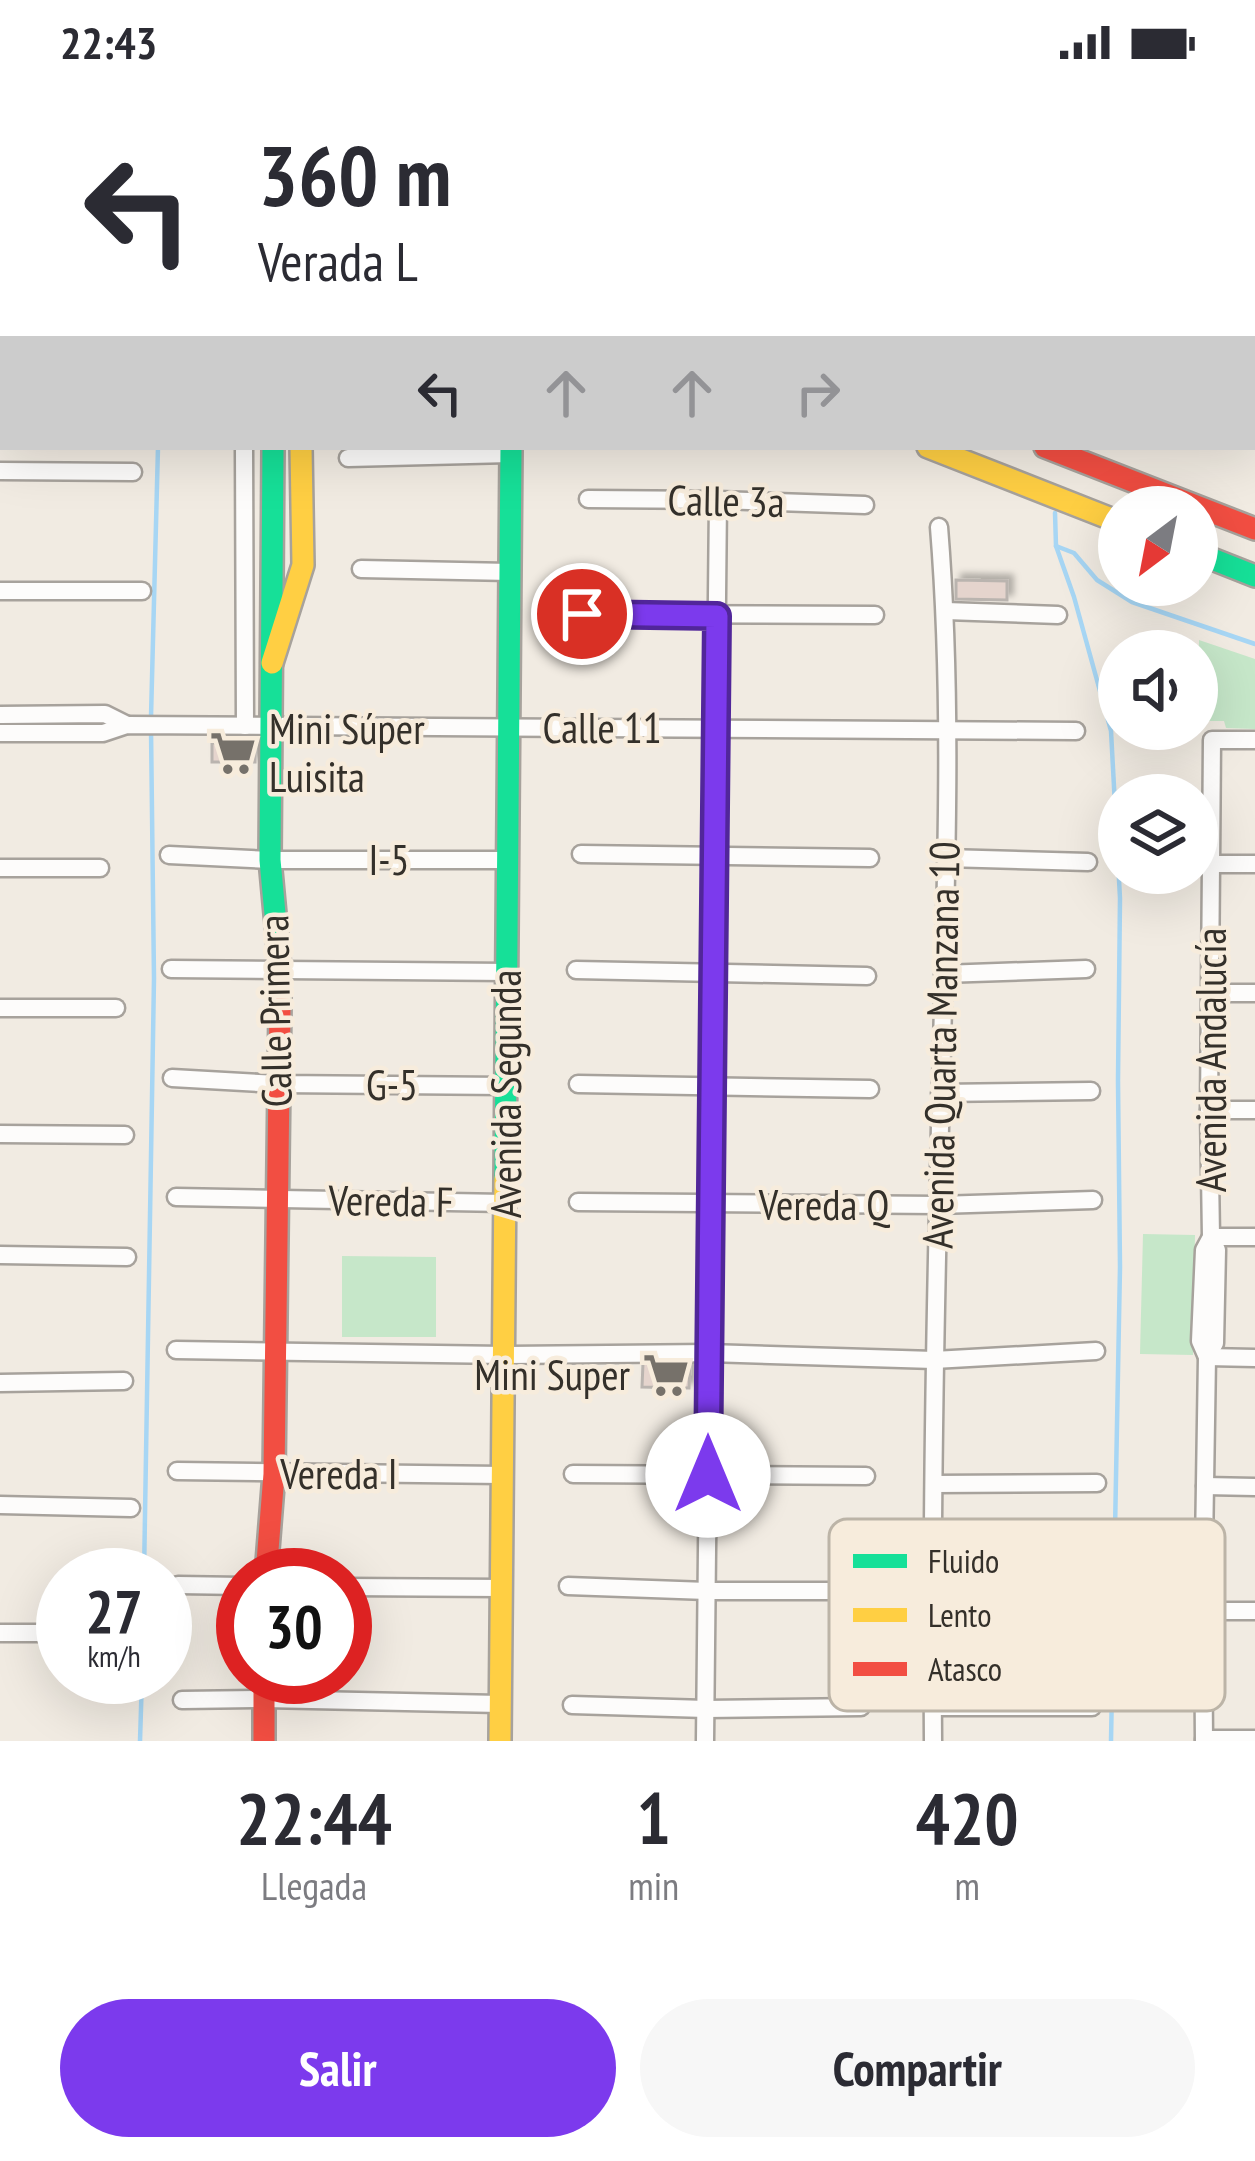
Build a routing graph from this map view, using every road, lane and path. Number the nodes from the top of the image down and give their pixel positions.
1 (244, 450) edge
2 (273, 450) edge
3 (301, 450) edge
4 (511, 450) edge
5 (936, 450) edge
6 (1053, 450) edge
7 (348, 458) dead end
8 (0, 471) edge
9 (133, 472) dead end
10 (588, 499) dead end
11 (718, 500) junction
12 (865, 506) dead end
13 (1098, 515) edge
14 (938, 527) dead end
15 (1255, 529) edge
16 (1218, 562) edge
17 (361, 569) dead end
18 (510, 572) junction
19 (1255, 576) edge
20 (0, 591) edge
21 (142, 591) dead end
22 (946, 611) junction
23 (582, 614) dead end
24 (875, 615) dead end
25 (1058, 615) dead end
26 (717, 616) junction
27 (272, 663) junction
28 (7, 724) edge
29 (245, 726) junction
30 (271, 726) junction
31 (509, 728) junction
32 (716, 729) junction
33 (947, 730) junction
34 (1076, 731) dead end
35 (1255, 740) edge
36 (1212, 774) edge
37 (581, 854) dead end
38 (169, 855) dead end
39 (714, 856) junction
40 (870, 858) dead end
41 (946, 858) junction
42 (270, 860) junction
43 (508, 860) junction
44 (1088, 862) dead end
45 (1218, 864) edge
46 (1255, 864) edge
47 (0, 868) edge
48 (100, 868) dead end
49 (1211, 894) edge
50 (280, 968) junction
51 (171, 969) dead end
52 (1086, 969) dead end
53 (576, 970) dead end
54 (713, 971) junction
55 (507, 972) junction
56 (943, 974) junction
57 (867, 976) dead end
58 (1210, 993) junction
59 (1255, 993) edge
60 (0, 1008) edge
61 (116, 1008) dead end
62 (172, 1078) dead end
63 (278, 1084) junction
64 (578, 1084) dead end
65 (506, 1086) junction
66 (712, 1086) junction
67 (870, 1089) dead end
68 (1091, 1090) dead end
69 (940, 1093) junction
70 (1209, 1110) junction
71 (1255, 1110) edge
72 (0, 1134) edge
73 (125, 1135) dead end
74 (176, 1197) dead end
75 (277, 1198) junction
76 (1093, 1200) dead end
77 (578, 1202) dead end
78 (505, 1203) junction
79 (710, 1205) junction
80 (938, 1205) junction
81 (1211, 1237) junction
82 (1255, 1237) edge
83 (0, 1255) edge
84 (127, 1257) dead end
85 (176, 1350) dead end
86 (1096, 1351) dead end
87 (274, 1352) junction
88 (709, 1353) junction
89 (503, 1355) junction
90 (1207, 1357) junction
91 (1255, 1358) edge
92 (934, 1360) junction
93 (124, 1381) dead end
94 (0, 1382) edge
95 (177, 1471) dead end
96 (274, 1474) junction
97 (573, 1474) dead end
98 (502, 1475) junction
99 (708, 1475) junction
100 (866, 1476) dead end
101 (1097, 1483) dead end
102 (934, 1484) junction
103 (1205, 1486) junction
104 (1255, 1486) edge
105 (0, 1505) edge
106 (130, 1508) dead end
107 (934, 1519) edge
108 (1204, 1519) edge
109 (268, 1548) edge
110 (568, 1586) dead end
111 (372, 1587) edge
112 (501, 1588) junction
113 (707, 1591) junction
114 (829, 1592) edge
115 (0, 1633) edge
116 (36, 1633) edge
117 (372, 1695) edge
118 (264, 1704) edge
119 (500, 1704) junction
120 (572, 1706) dead end
121 (829, 1707) edge
122 (706, 1709) junction
123 (1255, 1739) edge
124 (1204, 1740) edge
125 (263, 1741) edge
126 (500, 1741) edge
127 (705, 1741) edge

1 - 29 street
2 - 27 main road, Calle Primera
3 - 27 main road
4 - 7 street
4 - 18 main road, Avenida Segunda
5 - 13 main road
6 - 15 main road
8 - 9 street
10 - 11 street, Calle 3a
11 - 12 street, Calle 3a
11 - 26 street
14 - 22 street, Avenida Quarta Manzana 10
16 - 19 main road
17 - 18 street
18 - 31 main road, Avenida Segunda
20 - 21 street
22 - 25 street
22 - 33 street, Avenida Quarta Manzana 10
23 - 26 street
24 - 26 street
26 - 32 street
27 - 30 main road, Calle Primera
28 - 29 street, Calle 11
29 - 30 street, Calle 11
30 - 31 street, Calle 11
30 - 42 main road, Calle Primera
31 - 32 street, Calle 11
31 - 43 main road, Avenida Segunda
32 - 33 street, Calle 11
32 - 39 street
33 - 34 street, Calle 11
33 - 41 street, Avenida Quarta Manzana 10
35 - 36 street, Avenida Andalucía
37 - 39 street
38 - 42 street, I-5
39 - 40 street
39 - 54 street
41 - 44 street
41 - 56 street, Avenida Quarta Manzana 10
42 - 43 street, I-5
42 - 50 main road, Calle Primera
43 - 55 main road, Avenida Segunda
45 - 46 street
47 - 48 street
49 - 58 street, Avenida Andalucía
50 - 51 street
50 - 55 street
50 - 63 main road, Calle Primera
52 - 56 street
53 - 54 street
54 - 57 street
54 - 66 street
55 - 65 main road, Avenida Segunda
56 - 69 street, Avenida Quarta Manzana 10
58 - 59 street
58 - 70 street, Avenida Andalucía
60 - 61 street
62 - 63 street, G-5
63 - 65 street, G-5
63 - 75 main road, Calle Primera
64 - 66 street
65 - 78 main road, Avenida Segunda
66 - 67 street
66 - 79 street
68 - 69 street
69 - 80 street, Avenida Quarta Manzana 10
70 - 71 street
70 - 81 street, Avenida Andalucía
72 - 73 street
74 - 75 street, Vereda F
75 - 78 street, Vereda F
75 - 87 main road, Calle Primera
76 - 80 street, Vereda Q
77 - 79 street, Vereda Q
78 - 89 main road, Avenida Segunda
79 - 80 street, Vereda Q
79 - 88 street
80 - 92 street, Avenida Quarta Manzana 10
81 - 82 street
81 - 90 street, Avenida Andalucía
83 - 84 street
85 - 87 street
86 - 92 street
87 - 89 street
87 - 96 main road, Calle Primera
88 - 89 street
88 - 92 street
88 - 99 street
89 - 98 main road, Avenida Segunda
90 - 91 street
90 - 103 street, Avenida Andalucía
92 - 102 street, Avenida Quarta Manzana 10
93 - 94 street
95 - 96 street, Vereda I
96 - 98 street, Vereda I
96 - 109 main road, Calle Primera
97 - 99 street
98 - 112 main road, Avenida Segunda
99 - 100 street
99 - 113 street
101 - 102 street
102 - 107 street, Avenida Quarta Manzana 10
103 - 104 street
103 - 108 street, Avenida Andalucía
105 - 106 street
110 - 113 street
111 - 112 street
112 - 119 main road, Avenida Segunda
113 - 114 street
113 - 122 street
115 - 116 street
117 - 119 street
118 - 125 main road
119 - 126 main road, Avenida Segunda
120 - 122 street
121 - 122 street
122 - 127 street
123 - 124 street

